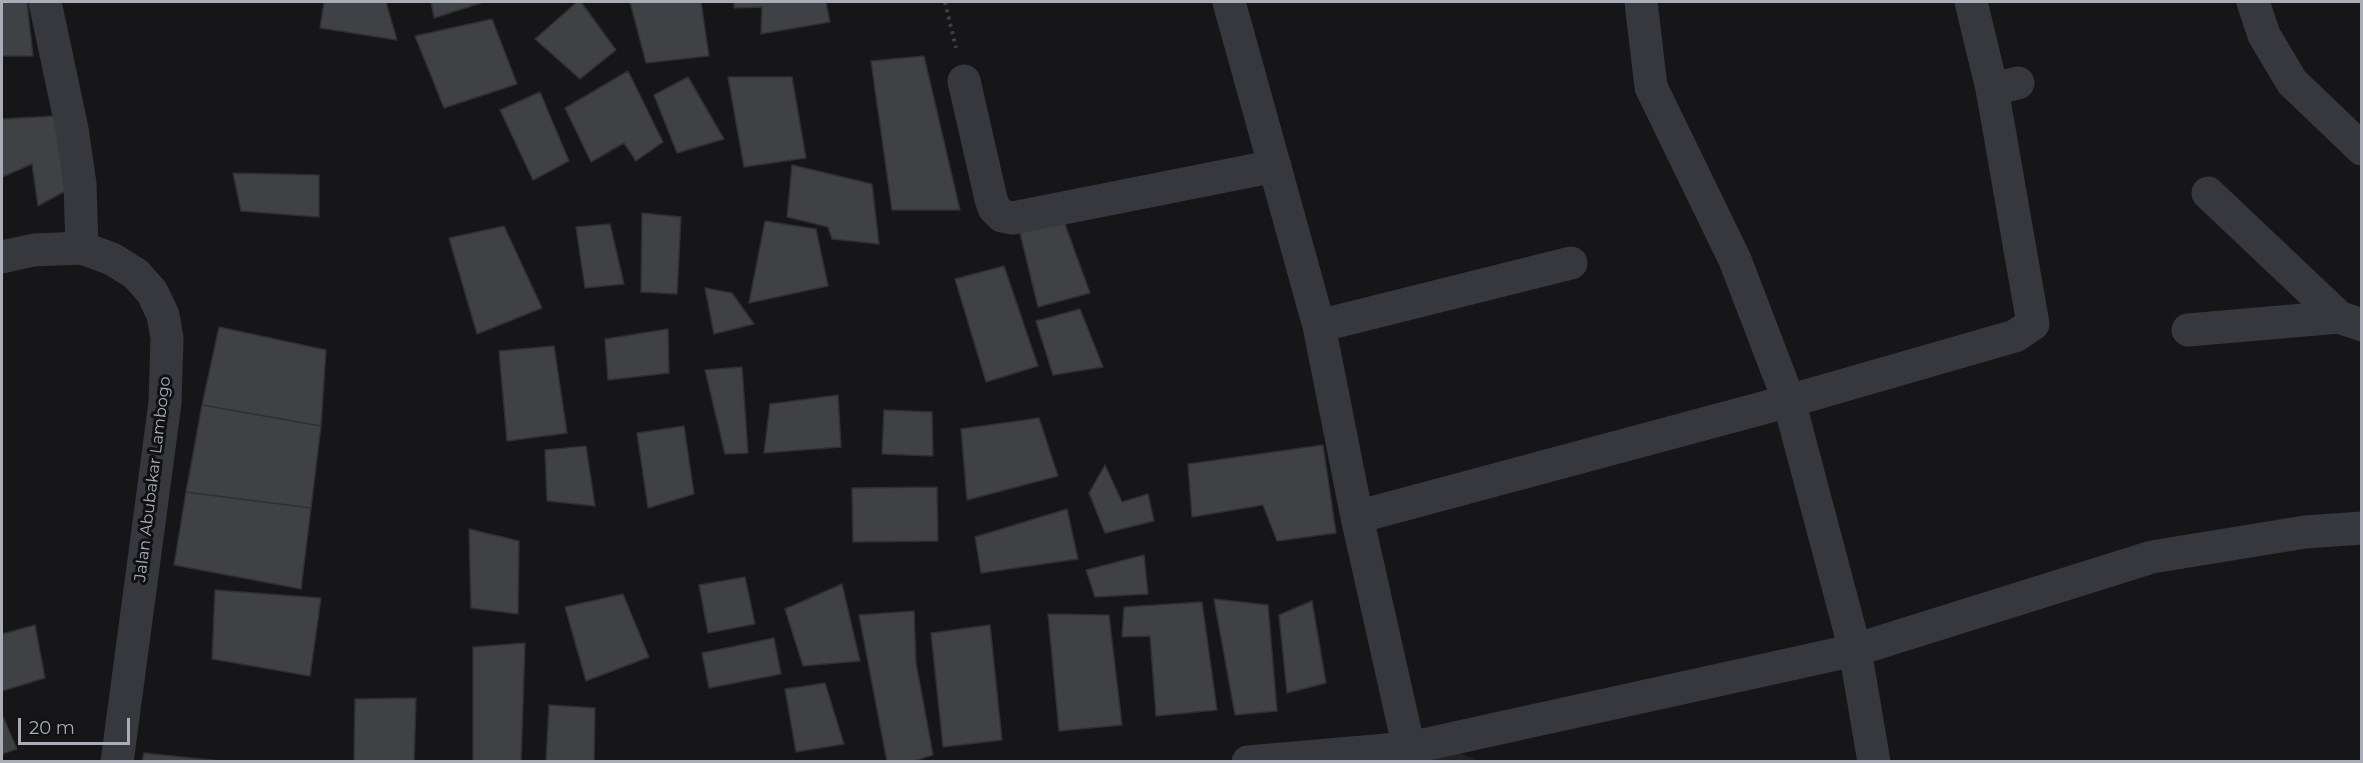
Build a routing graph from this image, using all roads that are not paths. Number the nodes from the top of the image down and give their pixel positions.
1 (45, 2) edge
2 (1229, 2) edge
3 (1641, 2) edge
4 (1971, 2) edge
5 (2253, 2) edge
6 (964, 81) road end
7 (2361, 148) edge
8 (1275, 166) junction
9 (2208, 193) dead end
10 (82, 248) junction
11 (2, 257) edge
12 (1571, 263) dead end
13 (2350, 321) edge
14 (1319, 326) junction
15 (2188, 330) dead end
16 (1789, 401) junction
17 (1357, 517) junction
18 (2361, 528) edge
19 (1855, 650) junction
20 (1410, 755) edge
21 (117, 762) edge
22 (1248, 762) edge
23 (1874, 762) edge

1 - 10 street
2 - 8 street
3 - 16 street
4 - 16 street
5 - 7 street
6 - 8 street
8 - 14 street
9 - 13 street
10 - 11 street, Jalan Abubakar Lambogo
10 - 21 street, Jalan Abubakar Lambogo
12 - 14 street
13 - 15 street
14 - 17 street
16 - 17 street
16 - 19 street
17 - 20 street
18 - 19 street
19 - 20 street
19 - 23 street
20 - 22 street

